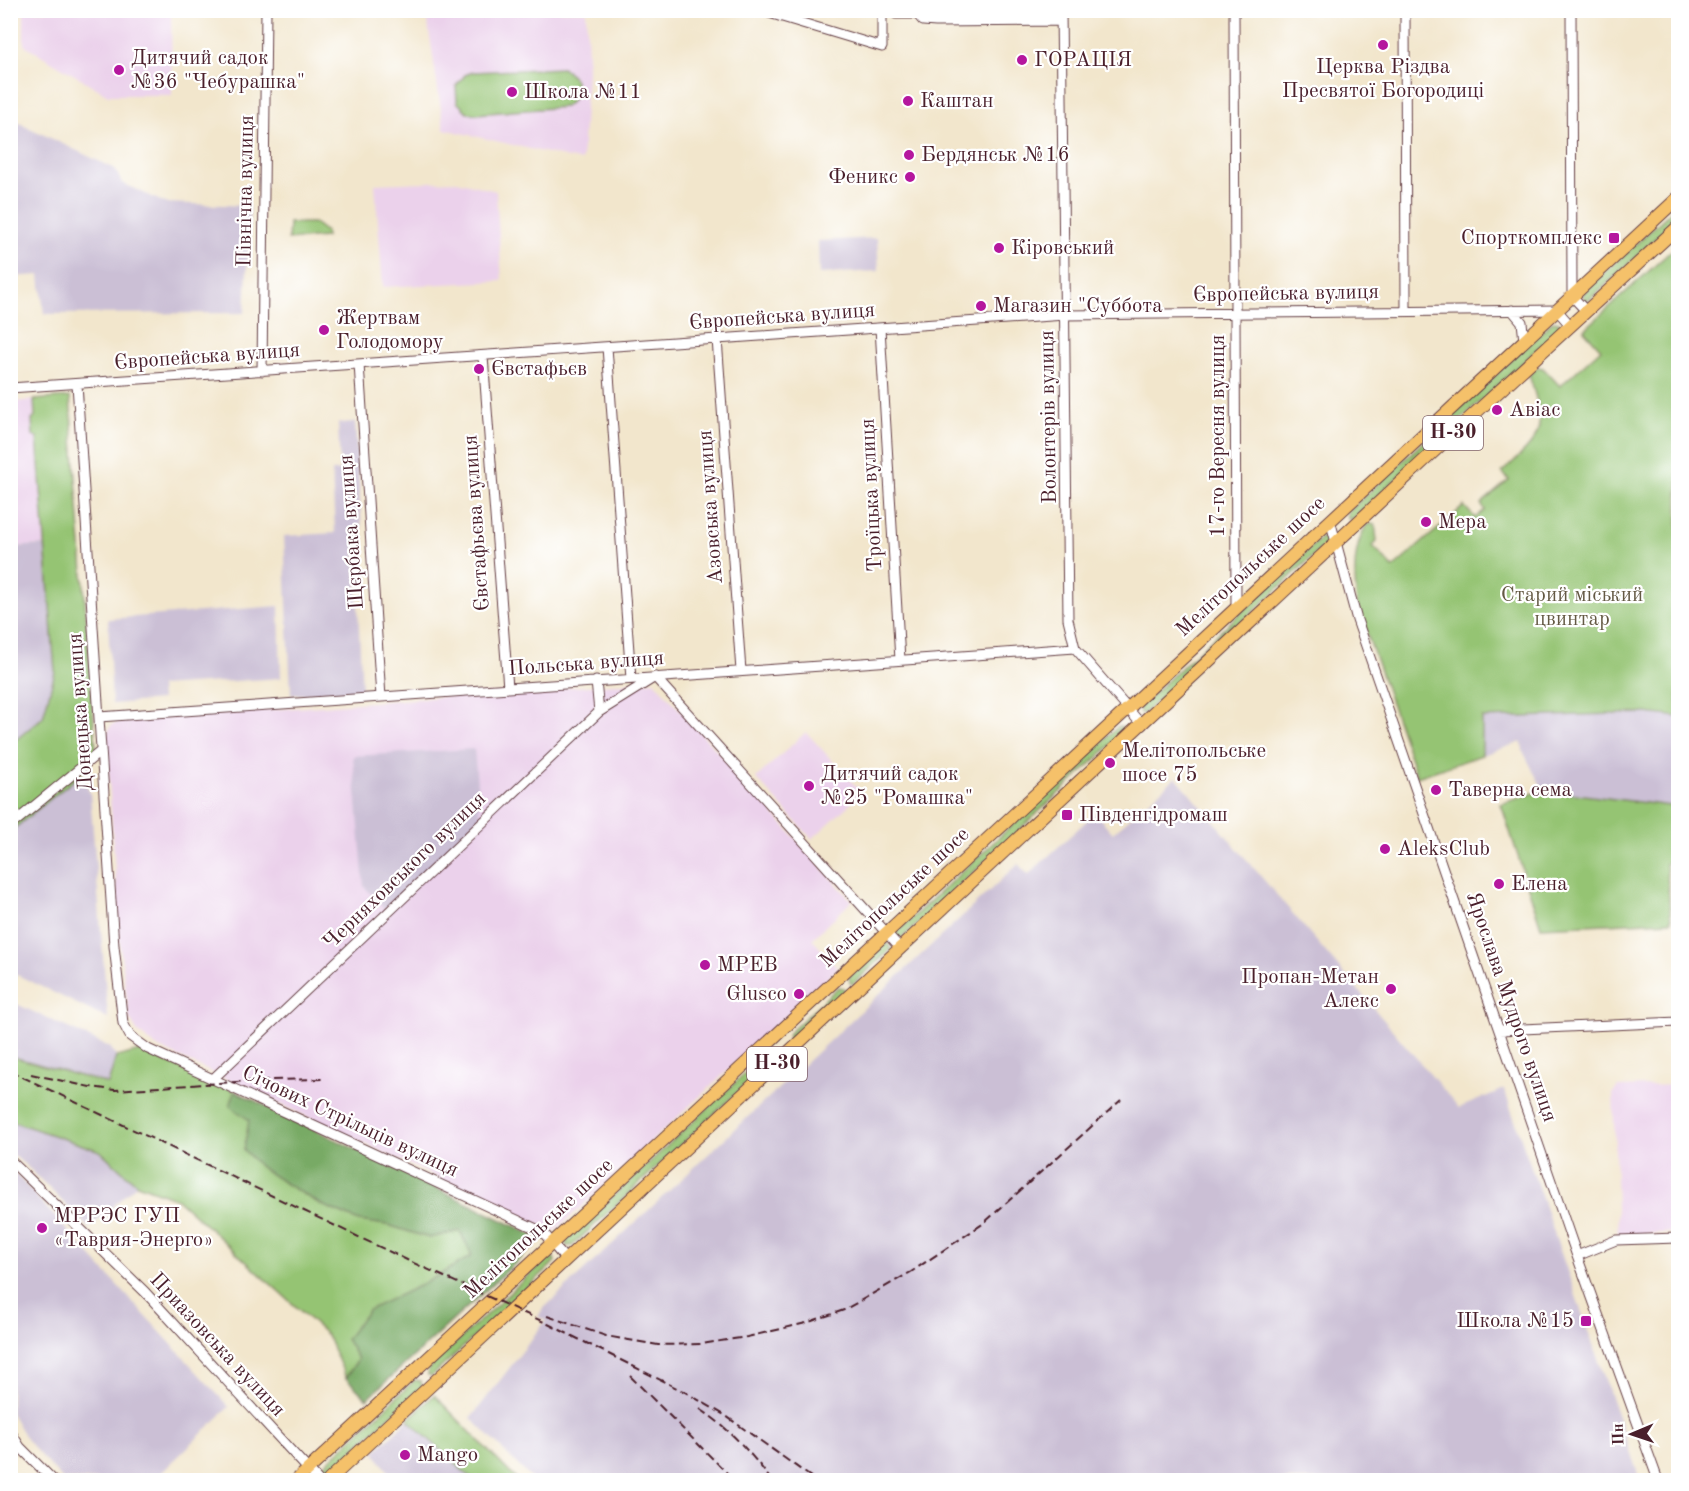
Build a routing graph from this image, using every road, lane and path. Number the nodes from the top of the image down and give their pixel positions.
1 (266, 10) edge
2 (759, 10) edge
3 (882, 10) edge
4 (892, 10) edge
5 (1234, 10) edge
6 (1405, 10) edge
7 (1571, 10) edge
8 (1061, 16) edge
9 (1678, 198) edge
10 (1678, 227) edge
11 (1572, 296) junction
12 (1406, 310) junction
13 (1512, 310) junction
14 (1557, 310) junction
15 (1586, 311) junction
16 (1235, 313) junction
17 (1065, 315) junction
18 (1570, 325) junction
19 (880, 328) junction
20 (717, 339) junction
21 (1524, 341) junction
22 (607, 347) junction
23 (483, 356) junction
24 (359, 364) junction
25 (262, 371) junction
26 (77, 384) junction
27 (10, 388) edge
28 (1330, 520) junction
29 (1336, 543) junction
30 (1236, 608) junction
31 (1075, 648) junction
32 (900, 660) junction
33 (741, 671) junction
34 (655, 677) junction
35 (631, 679) junction
36 (596, 681) junction
37 (508, 688) junction
38 (381, 697) junction
39 (1128, 709) junction
40 (599, 712) junction
41 (99, 717) junction
42 (1142, 725) junction
43 (101, 752) junction
44 (10, 826) edge
45 (887, 933) junction
46 (901, 949) junction
47 (1678, 1022) edge
48 (1500, 1030) junction
49 (130, 1036) joint
50 (214, 1078) junction
51 (10, 1160) edge
52 (1678, 1238) edge
53 (552, 1244) junction
54 (1577, 1256) junction
55 (565, 1259) junction
56 (10, 1431) edge
57 (308, 1470) junction
58 (52, 1480) edge
59 (297, 1480) edge
60 (318, 1480) edge
61 (329, 1480) edge
62 (1658, 1480) edge

1 - 25 street, Північна вулиця
2 - 3 street
4 - 8 street
5 - 16 street, 17-го Вересня вулиця
6 - 12 street
7 - 11 street
8 - 17 street, Волонтерів вулиця
9 - 11 main road, Мелітопольське шосе / Н-30
10 - 15 main road, Мелітопольське шосе / Н-30
11 - 14 main road, Мелітопольське шосе / Н-30
11 - 15 street
12 - 13 street, Європейська вулиця
12 - 16 street, Європейська вулиця
13 - 14 street, Європейська вулиця
13 - 21 street
14 - 18 street
14 - 21 main road, Мелітопольське шосе / Н-30
15 - 18 main road, Мелітопольське шосе / Н-30
16 - 17 street, Європейська вулиця
16 - 30 street, 17-го Вересня вулиця
17 - 19 street, Європейська вулиця
17 - 31 street, Волонтерів вулиця
18 - 29 main road, Мелітопольське шосе / Н-30
19 - 20 street, Європейська вулиця
19 - 32 street, Троїцька вулиця
20 - 22 street, Європейська вулиця
20 - 33 street, Азовська вулиця
21 - 28 main road, Мелітопольське шосе / Н-30
22 - 23 street, Європейська вулиця
22 - 35 street
23 - 24 street, Європейська вулиця
23 - 37 street, Євстафьєва вулиця
24 - 25 street, Європейська вулиця
24 - 38 street, Щєрбака вулиця
25 - 26 street, Європейська вулиця
26 - 27 street, Європейська вулиця
26 - 41 street, Донецька вулиця
28 - 29 street, Ярослава Мудрого вулиця
28 - 30 main road, Мелітопольське шосе / Н-30
29 - 42 main road, Мелітопольське шосе / Н-30
29 - 48 street, Ярослава Мудрого вулиця
30 - 39 main road, Мелітопольське шосе / Н-30
31 - 32 street, Польська вулиця
31 - 39 street, Волонтерів вулиця
32 - 33 street, Польська вулиця
33 - 34 street, Польська вулиця
34 - 35 street, Польська вулиця
34 - 40 street, Черняховського вулиця
34 - 45 street
35 - 36 street, Польська вулиця
36 - 37 street, Польська вулиця
36 - 40 street
37 - 38 street, Польська вулиця
38 - 41 street, Польська вулиця
39 - 42 street, Волонтерів вулиця
39 - 45 main road, Мелітопольське шосе / Н-30
40 - 50 street, Черняховського вулиця
41 - 43 street, Донецька вулиця
42 - 46 main road, Мелітопольське шосе / Н-30
43 - 44 street
43 - 49 street, Донецька вулиця
45 - 46 street
45 - 53 main road, Мелітопольське шосе / Н-30
46 - 55 main road, Мелітопольське шосе / Н-30
47 - 48 street
48 - 54 street, Ярослава Мудрого вулиця
49 - 50 street, Січових Стрільців вулиця
50 - 53 street, Січових Стрільців вулиця
51 - 57 street, Приазовська вулиця
52 - 54 street
53 - 55 street, Січових Стрільців вулиця
53 - 57 main road, Мелітопольське шосе / Н-30
54 - 62 street, Ярослава Мудрого вулиця
55 - 61 main road, Мелітопольське шосе / Н-30
56 - 58 street
57 - 59 main road, Мелітопольське шосе / Н-30
57 - 60 street, Приазовська вулиця

